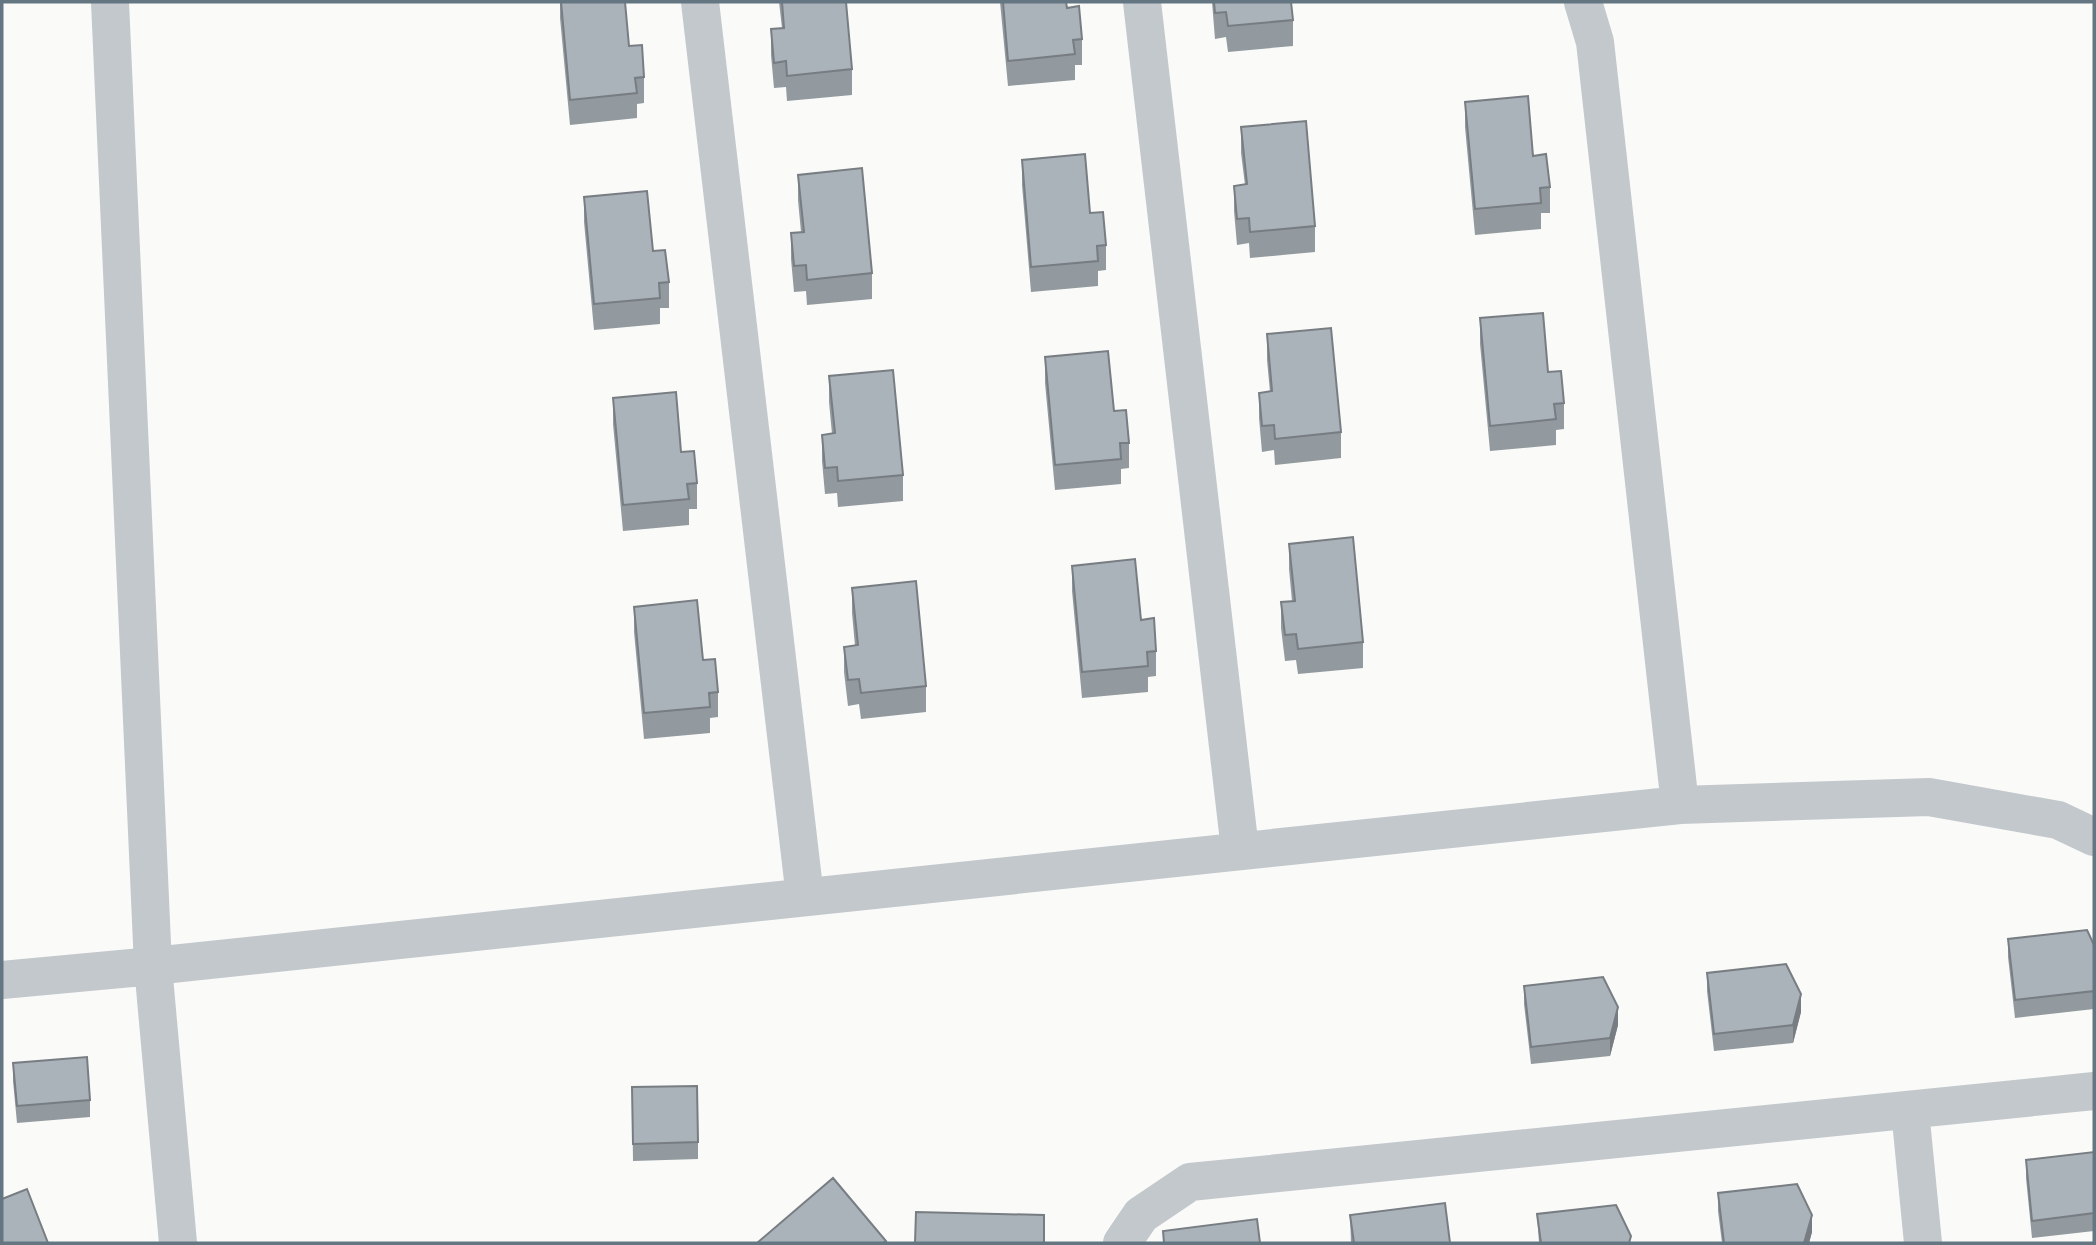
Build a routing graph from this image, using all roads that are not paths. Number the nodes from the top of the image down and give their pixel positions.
1 (110, 2) edge
2 (700, 2) edge
3 (1142, 2) edge
4 (1583, 2) edge
5 (1680, 805) junction
6 (2094, 837) edge
7 (1240, 850) junction
8 (805, 897) junction
9 (153, 966) junction
10 (2, 980) edge
11 (2094, 1091) edge
12 (1910, 1110) junction
13 (178, 1243) edge
14 (1122, 1243) edge
15 (1923, 1243) edge

1 - 9 street
2 - 8 street
3 - 7 street
4 - 5 street
5 - 6 street
5 - 7 street
7 - 8 street
8 - 9 street
9 - 10 street
9 - 13 street
11 - 12 street
12 - 14 street
12 - 15 street

